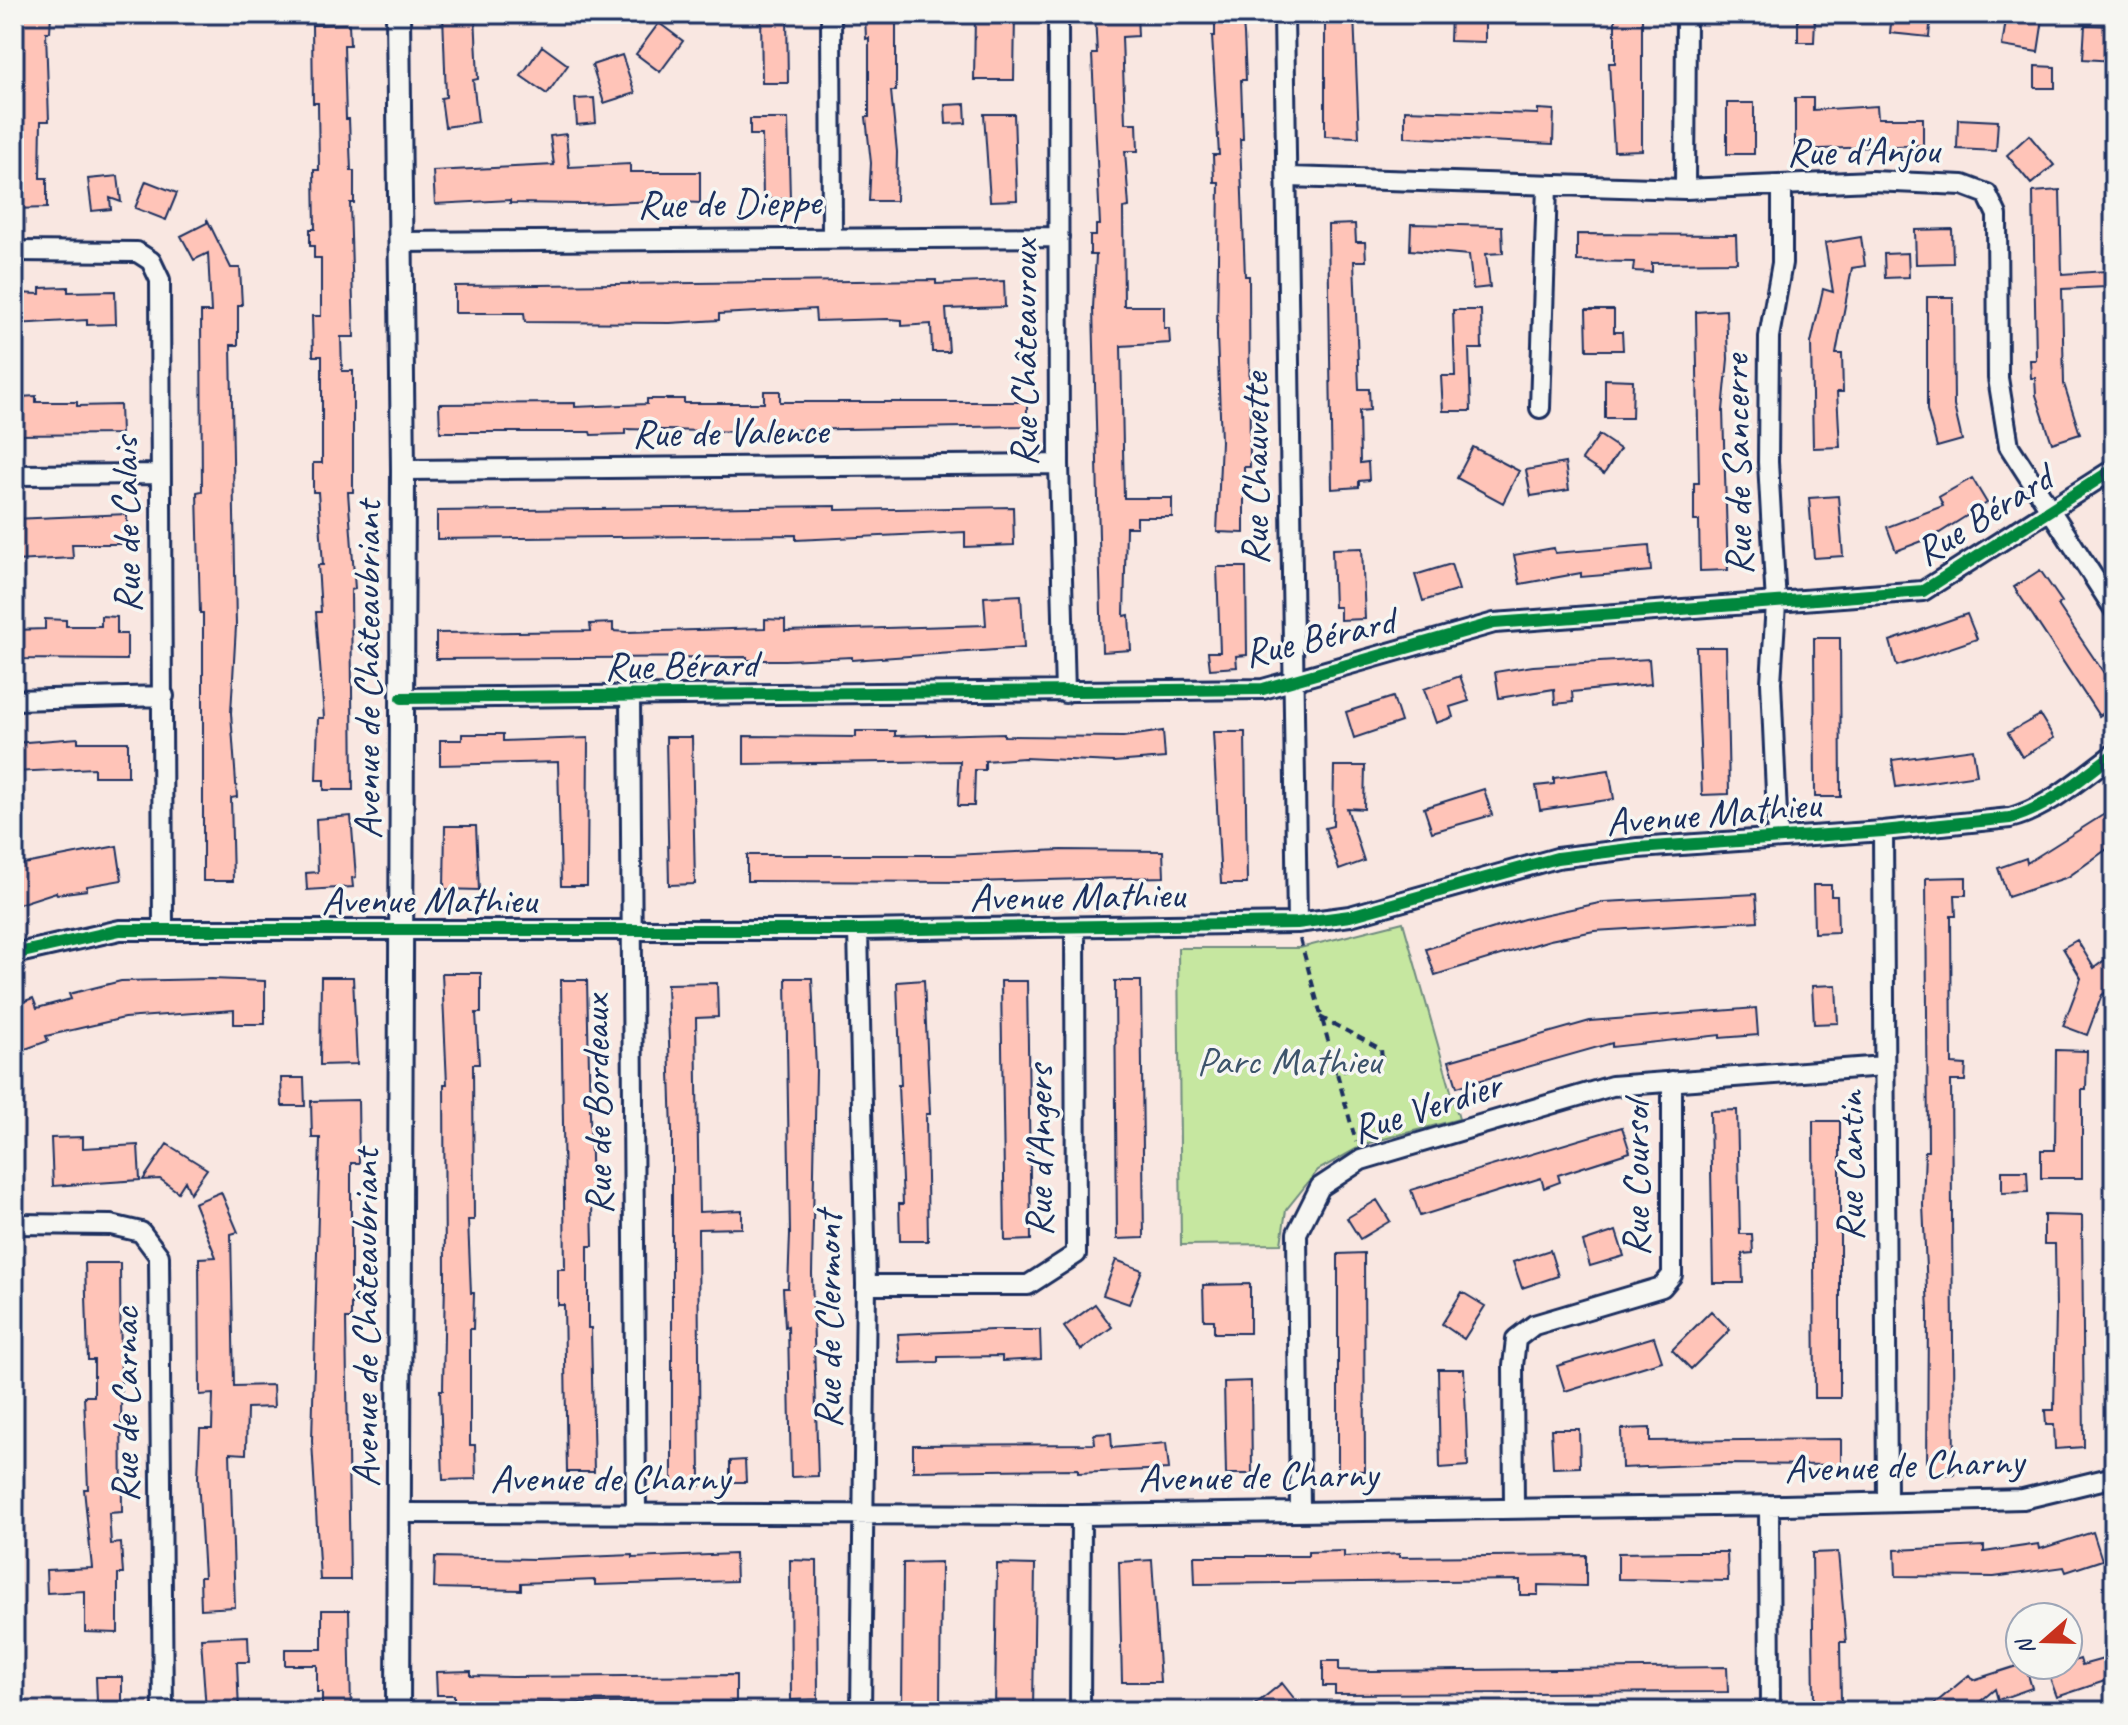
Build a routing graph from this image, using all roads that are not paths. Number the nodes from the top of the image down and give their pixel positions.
1 (398, 14) edge
2 (831, 14) edge
3 (1058, 14) edge
4 (1284, 14) edge
5 (1686, 14) edge
6 (1288, 177) junction
7 (1547, 186) junction
8 (1782, 187) junction
9 (1685, 189) junction
10 (832, 237) junction
11 (1059, 237) junction
12 (400, 242) junction
13 (14, 251) edge
14 (1540, 408) dead end
15 (1059, 464) junction
16 (2114, 469) edge
17 (403, 470) junction
18 (159, 474) junction
19 (14, 475) edge
20 (2049, 512) junction
21 (1776, 604) junction
22 (2114, 609) edge
23 (1292, 684) junction
24 (1065, 693) junction
25 (164, 696) junction
26 (630, 697) junction
27 (402, 698) junction
28 (14, 700) edge
29 (2114, 754) edge
30 (1883, 831) junction
31 (1778, 837) junction
32 (1297, 923) junction
33 (1075, 927) junction
34 (163, 929) junction
35 (858, 930) junction
36 (629, 931) junction
37 (402, 932) junction
38 (14, 954) edge
39 (1884, 1066) junction
40 (1672, 1081) junction
41 (14, 1224) edge
42 (866, 1285) junction
43 (2114, 1477) edge
44 (1887, 1500) junction
45 (1769, 1505) junction
46 (1514, 1507) junction
47 (1300, 1510) junction
48 (636, 1512) junction
49 (399, 1513) junction
50 (863, 1515) junction
51 (1081, 1515) junction
52 (163, 1711) edge
53 (398, 1711) edge
54 (861, 1711) edge
55 (1080, 1711) edge
56 (1770, 1711) edge

1 - 12 street, Avenue de Châteaubriant
2 - 10 street
3 - 11 street, Rue Châteauroux
4 - 6 street, Rue Chauvette
5 - 9 street
6 - 7 street, Rue d'Anjou
6 - 23 street, Rue Chauvette
7 - 9 street, Rue d'Anjou
7 - 14 street
8 - 9 street, Rue d'Anjou
8 - 20 street, Rue d'Anjou
8 - 21 street, Rue de Sancerre
10 - 11 street, Rue de Dieppe
10 - 12 street, Rue de Dieppe
11 - 15 street, Rue Châteauroux
12 - 17 street, Avenue de Châteaubriant
13 - 18 street, Rue de Calais
15 - 17 street, Rue de Valence
15 - 24 street, Rue Châteauroux
16 - 20 street, Rue Bérard
17 - 27 street, Avenue de Châteaubriant
18 - 19 street
18 - 25 street, Rue de Calais
20 - 21 street, Rue Bérard
20 - 22 street, Rue d'Anjou
21 - 23 street, Rue Bérard
21 - 31 street, Rue de Sancerre
23 - 24 street, Rue Bérard
23 - 32 street, Rue Chauvette
24 - 26 street, Rue Bérard
25 - 28 street
25 - 34 street, Rue de Calais
26 - 27 street, Rue Bérard
26 - 36 street, Rue de Bordeaux
27 - 37 street, Avenue de Châteaubriant
29 - 30 street, Avenue Mathieu
30 - 31 street, Avenue Mathieu
30 - 39 street, Rue Cantin
31 - 32 street, Avenue Mathieu
32 - 33 street, Avenue Mathieu
33 - 35 street, Avenue Mathieu
33 - 42 street, Rue d'Angers
34 - 37 street, Avenue Mathieu
34 - 38 street, Avenue Mathieu
35 - 36 street, Avenue Mathieu
35 - 42 street, Rue de Clermont
36 - 37 street, Avenue Mathieu
36 - 48 street, Rue de Bordeaux
37 - 49 street, Avenue de Châteaubriant
39 - 40 street, Rue Verdier
39 - 44 street, Rue Cantin
40 - 46 street, Rue Coursol
40 - 47 street, Rue Verdier
41 - 52 street, Rue de Carnac
42 - 50 street, Rue de Clermont
43 - 44 street, Avenue de Charny
44 - 45 street, Avenue de Charny
45 - 46 street, Avenue de Charny
45 - 56 street
46 - 47 street, Avenue de Charny
47 - 51 street, Avenue de Charny
48 - 49 street, Avenue de Charny
48 - 50 street, Avenue de Charny
49 - 53 street, Avenue de Châteaubriant
50 - 51 street, Avenue de Charny
50 - 54 street, Rue de Clermont
51 - 55 street

